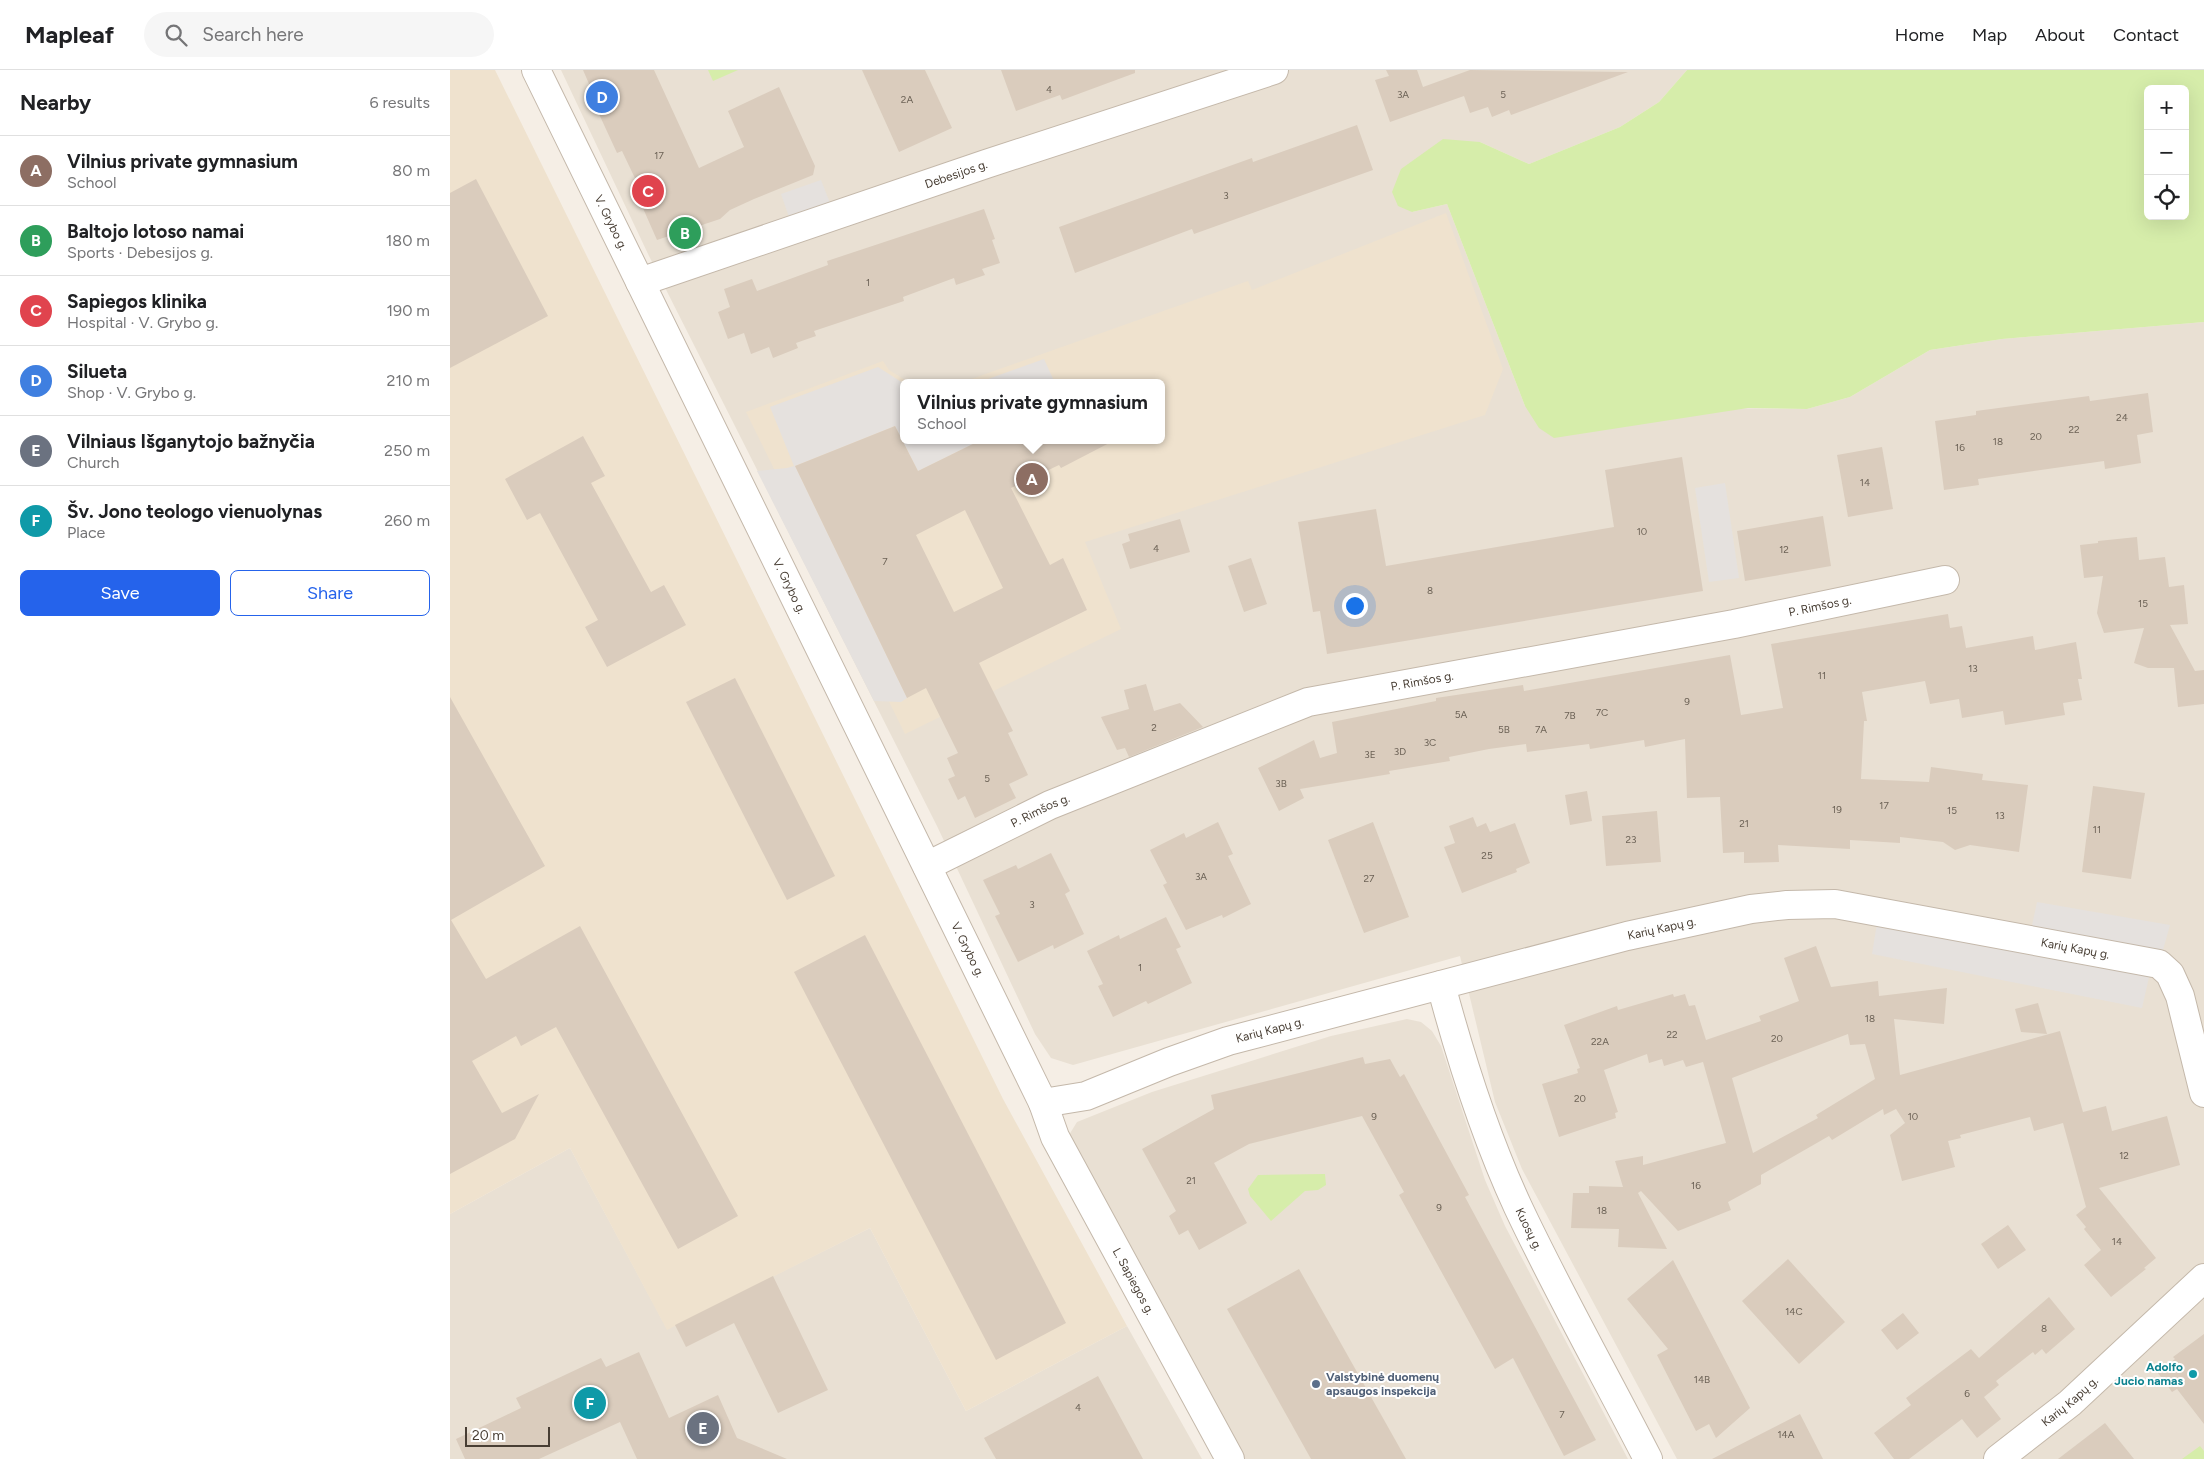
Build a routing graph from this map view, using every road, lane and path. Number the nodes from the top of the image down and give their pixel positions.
1 (536, 70) edge
2 (1274, 70) edge
3 (640, 282) junction
4 (1945, 580) dead end
5 (927, 866) junction
6 (1441, 985) junction
7 (2204, 1093) edge
8 (1043, 1102) junction
9 (2204, 1278) edge
10 (1230, 1459) edge
11 (1648, 1459) edge
12 (1998, 1459) edge

1 - 3 street, V. Grybo g.
2 - 3 street, Debesijos g.
3 - 5 street, V. Grybo g.
4 - 5 street, P. Rimšos g.
5 - 8 street, V. Grybo g.
6 - 7 street, Karių Kapų g.
6 - 8 street, Karių Kapų g.
6 - 11 street, Kuosų g.
8 - 10 street, L. Sapiegos g.
9 - 12 street, Karių Kapų g.

